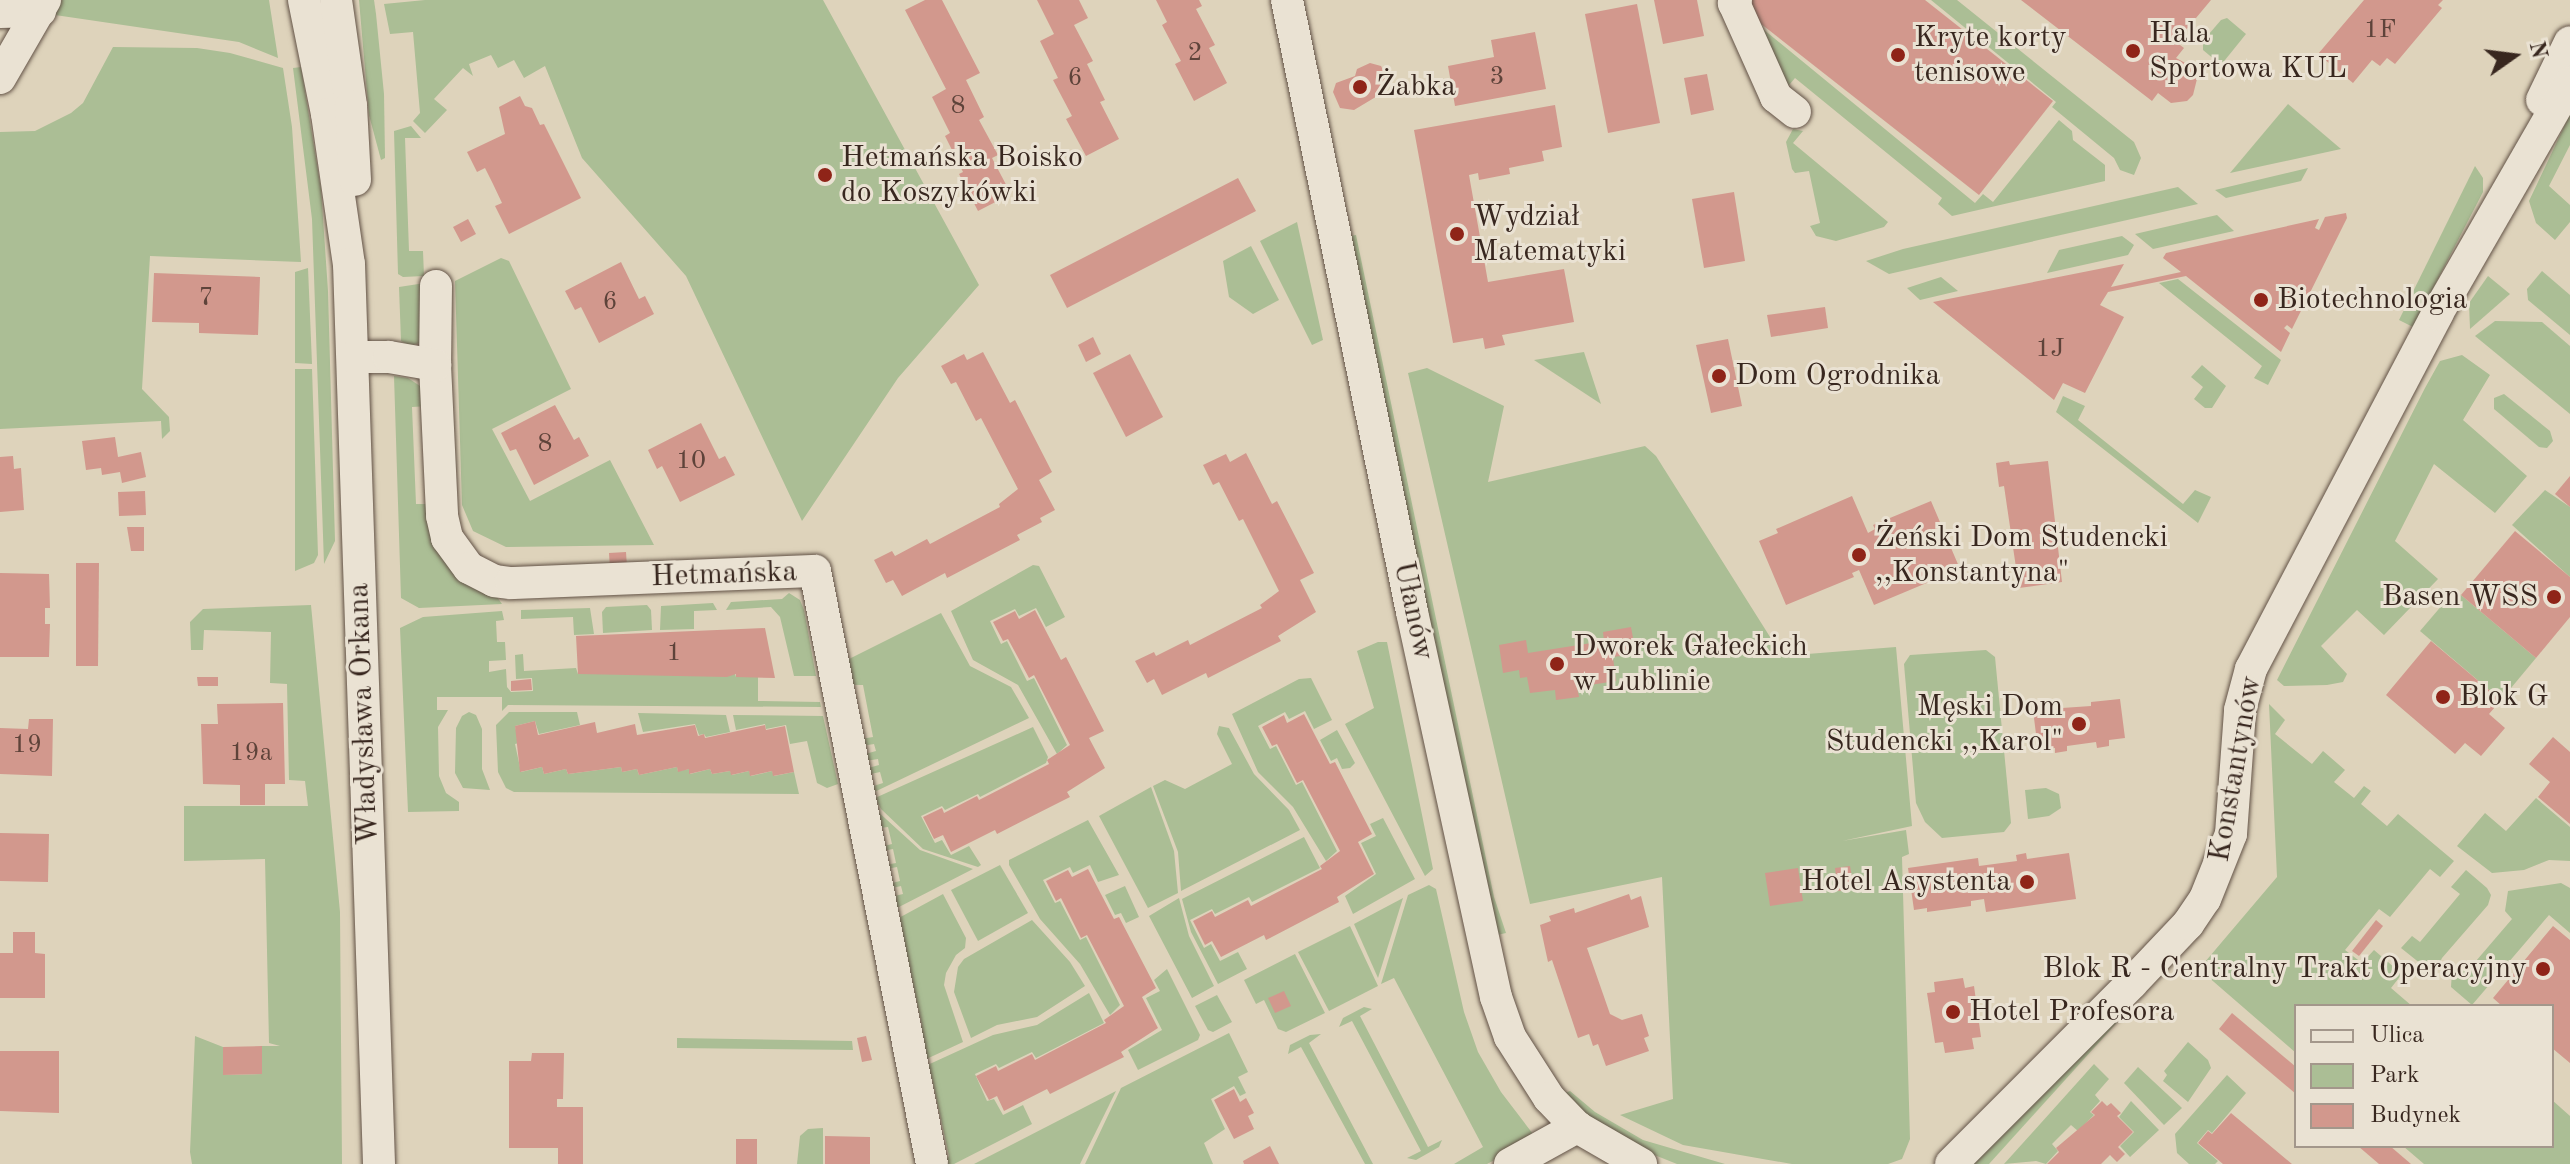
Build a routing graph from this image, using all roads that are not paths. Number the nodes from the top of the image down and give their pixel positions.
1 (304, 0) edge
2 (336, 0) edge
3 (1287, 0) edge
4 (1736, 0) edge
5 (43, 6) edge
6 (0, 12) edge
7 (2570, 42) edge
8 (0, 78) edge
9 (2570, 83) edge
10 (1795, 112) dead end
11 (2510, 189) junction
12 (349, 264) junction
13 (436, 286) dead end
14 (353, 357) junction
15 (435, 365) junction
16 (1577, 1127) junction
17 (379, 1164) edge
18 (932, 1164) edge
19 (1510, 1164) edge
20 (1641, 1164) edge
21 (1951, 1164) edge

1 - 12 street, Władysława Orkana
2 - 12 street, Władysława Orkana
3 - 16 street, Ułanów
4 - 10 street
5 - 6 street
5 - 8 street
7 - 11 street, Konstantynów
9 - 11 street, Konstantynów
11 - 21 street, Konstantynów
12 - 14 street, Władysława Orkana
13 - 15 street
14 - 15 street
14 - 17 street, Władysława Orkana
15 - 18 street, Hetmańska
16 - 19 street
16 - 20 street, Ułanów

